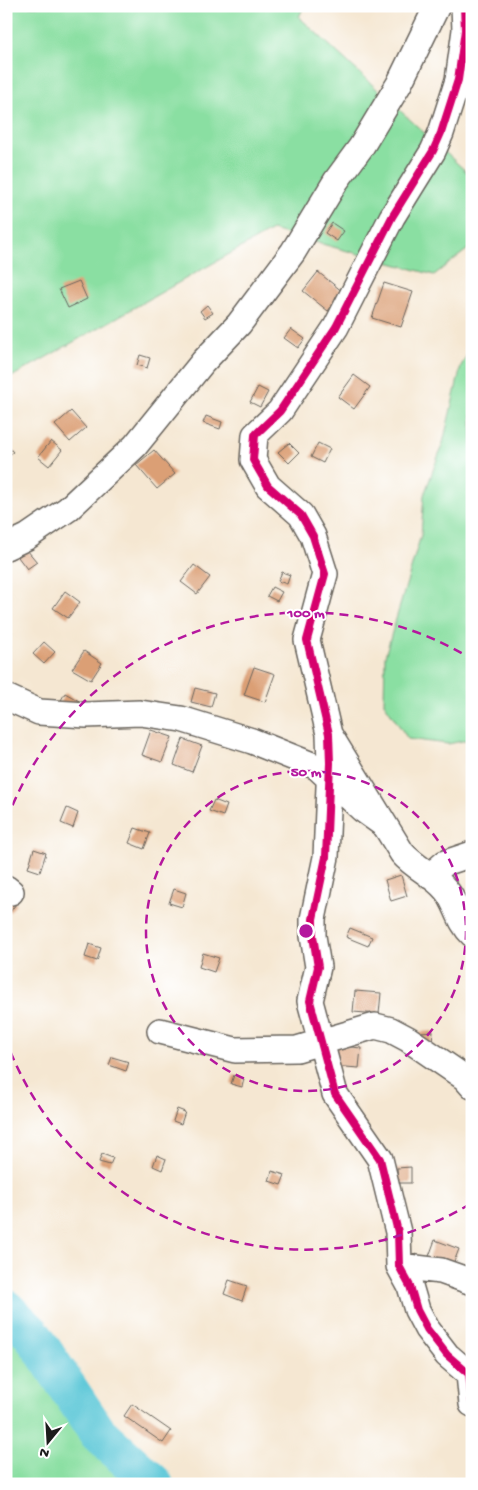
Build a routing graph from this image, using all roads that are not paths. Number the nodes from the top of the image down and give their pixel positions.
1 (437, 6) edge
2 (464, 6) edge
3 (6, 547) edge
4 (6, 697) edge
5 (329, 734) junction
6 (330, 779) junction
7 (383, 824) junction
8 (472, 854) edge
9 (430, 876) junction
10 (472, 934) edge
11 (160, 1031) dead end
12 (320, 1040) junction
13 (472, 1086) edge
14 (400, 1266) junction
15 (472, 1282) edge
16 (472, 1404) edge

1 - 3 street
2 - 5 street
4 - 6 street
5 - 6 street
5 - 7 street
6 - 7 street
6 - 12 street
7 - 9 street
8 - 9 street
9 - 10 street
11 - 12 street
12 - 13 street
12 - 14 street
14 - 15 street
14 - 16 street

